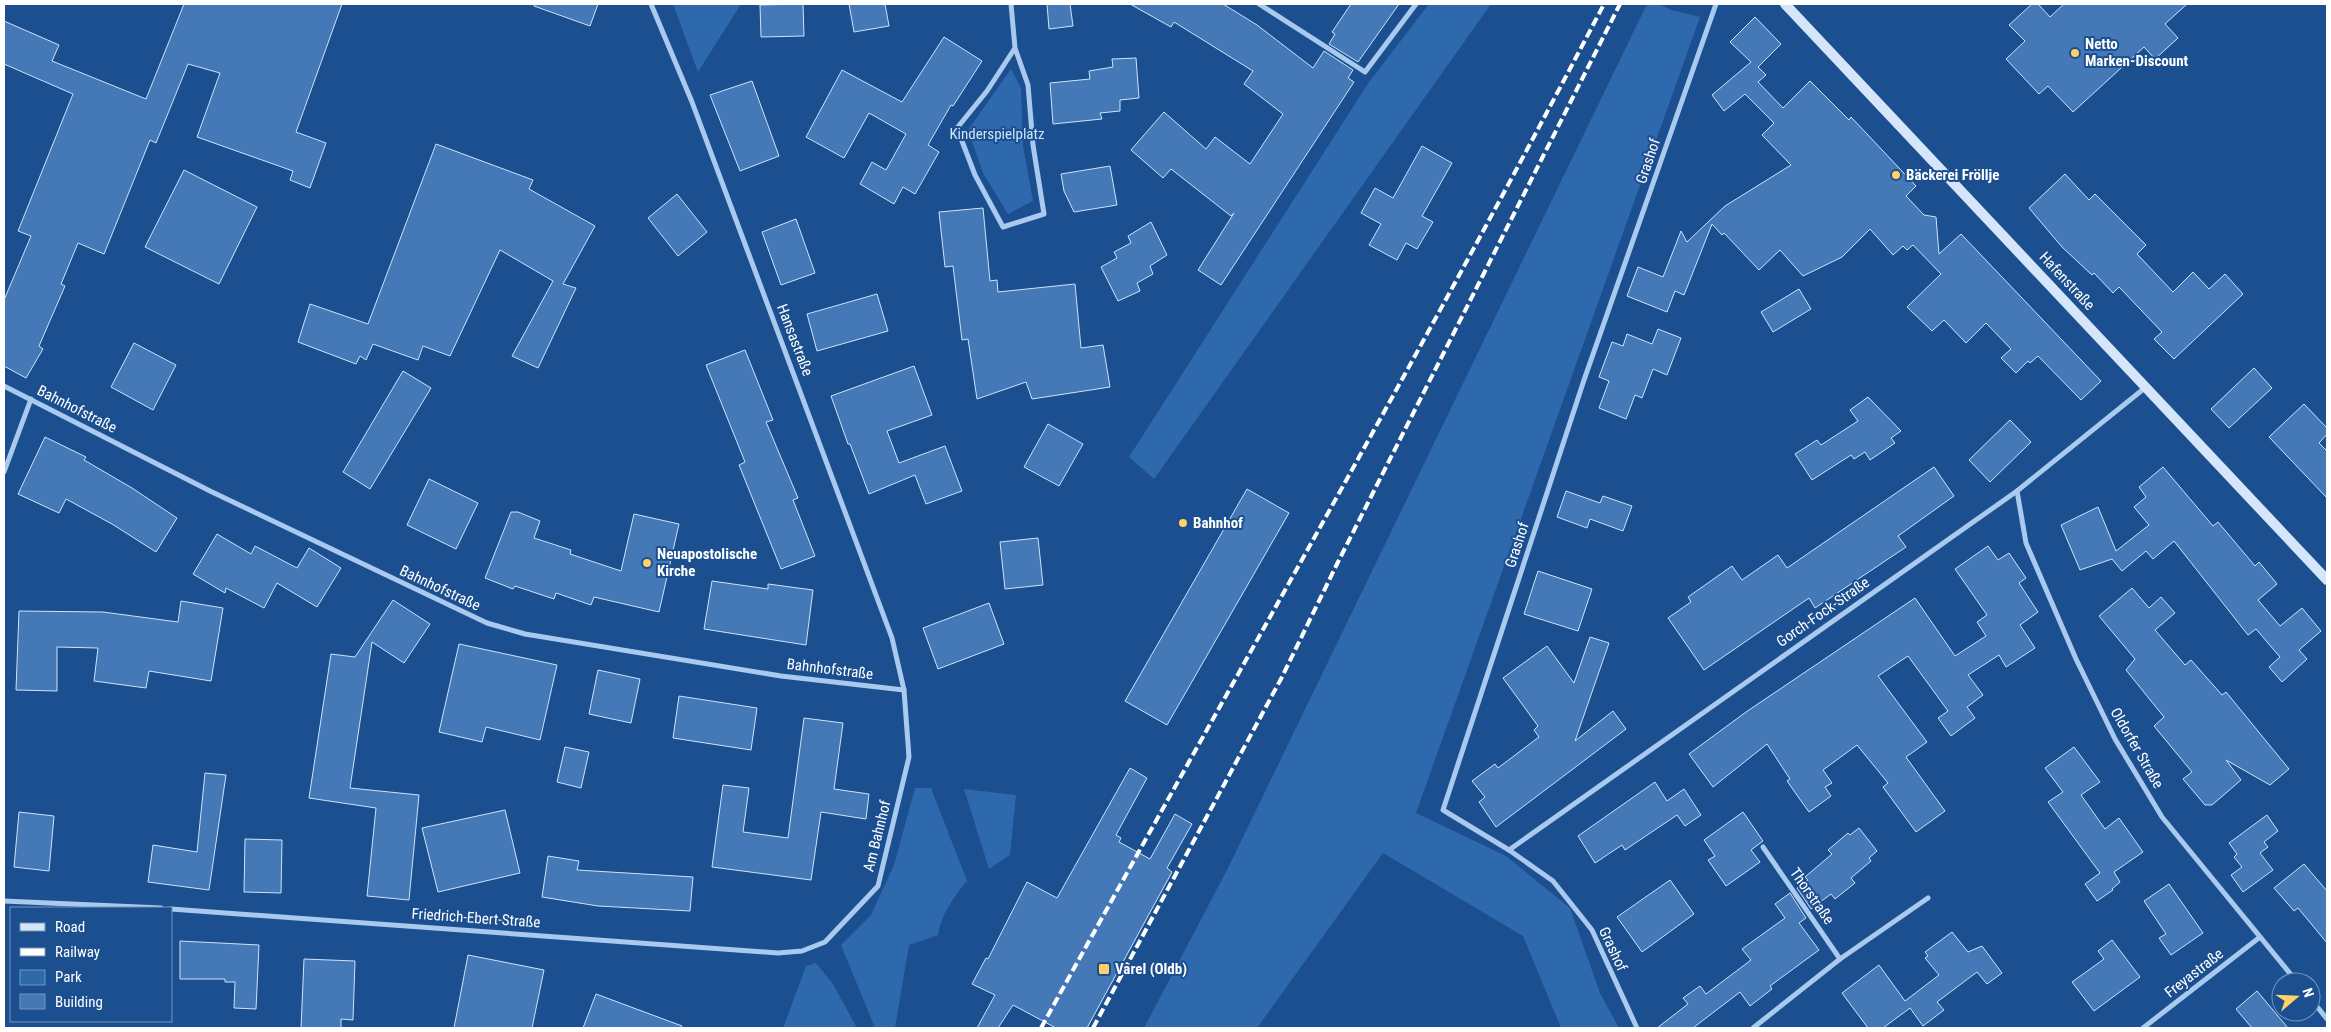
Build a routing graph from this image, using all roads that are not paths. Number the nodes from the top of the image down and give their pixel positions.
1 (651, 4) edge
2 (1011, 4) edge
3 (1259, 4) edge
4 (1416, 4) edge
5 (1716, 4) edge
6 (1784, 4) edge
7 (1014, 48) junction
8 (4, 386) edge
9 (2146, 386) junction
10 (30, 399) junction
11 (4, 472) edge
12 (2017, 491) junction
13 (2327, 580) edge
14 (904, 690) junction
15 (1763, 848) dead end
16 (1509, 850) junction
17 (1928, 898) dead end
18 (4, 900) edge
19 (142, 907) edge
20 (172, 909) edge
21 (2260, 937) junction
22 (778, 953) joint
23 (1840, 959) junction
24 (2289, 972) edge
25 (1637, 1028) edge
26 (1754, 1028) edge
27 (2143, 1028) edge

1 - 14 street, Hansastraße
2 - 7 street
3 - 4 street
5 - 16 street, Grashof
6 - 9 street, Hafenstraße
7 - 7 street
8 - 10 street, Bahnhofstraße
9 - 12 street, Gorch-Fock-Straße
9 - 13 street, Hafenstraße
10 - 11 street
10 - 14 street, Bahnhofstraße
12 - 16 street, Gorch-Fock-Straße
12 - 21 street, Oldorfer Straße
14 - 22 street, Am Bahnhof
15 - 23 street, Thorstraße
16 - 25 street, Grashof
17 - 23 street
18 - 19 street
20 - 22 street, Friedrich-Ebert-Straße
21 - 24 street, Oldorfer Straße
21 - 27 street, Freyastraße
23 - 26 street

